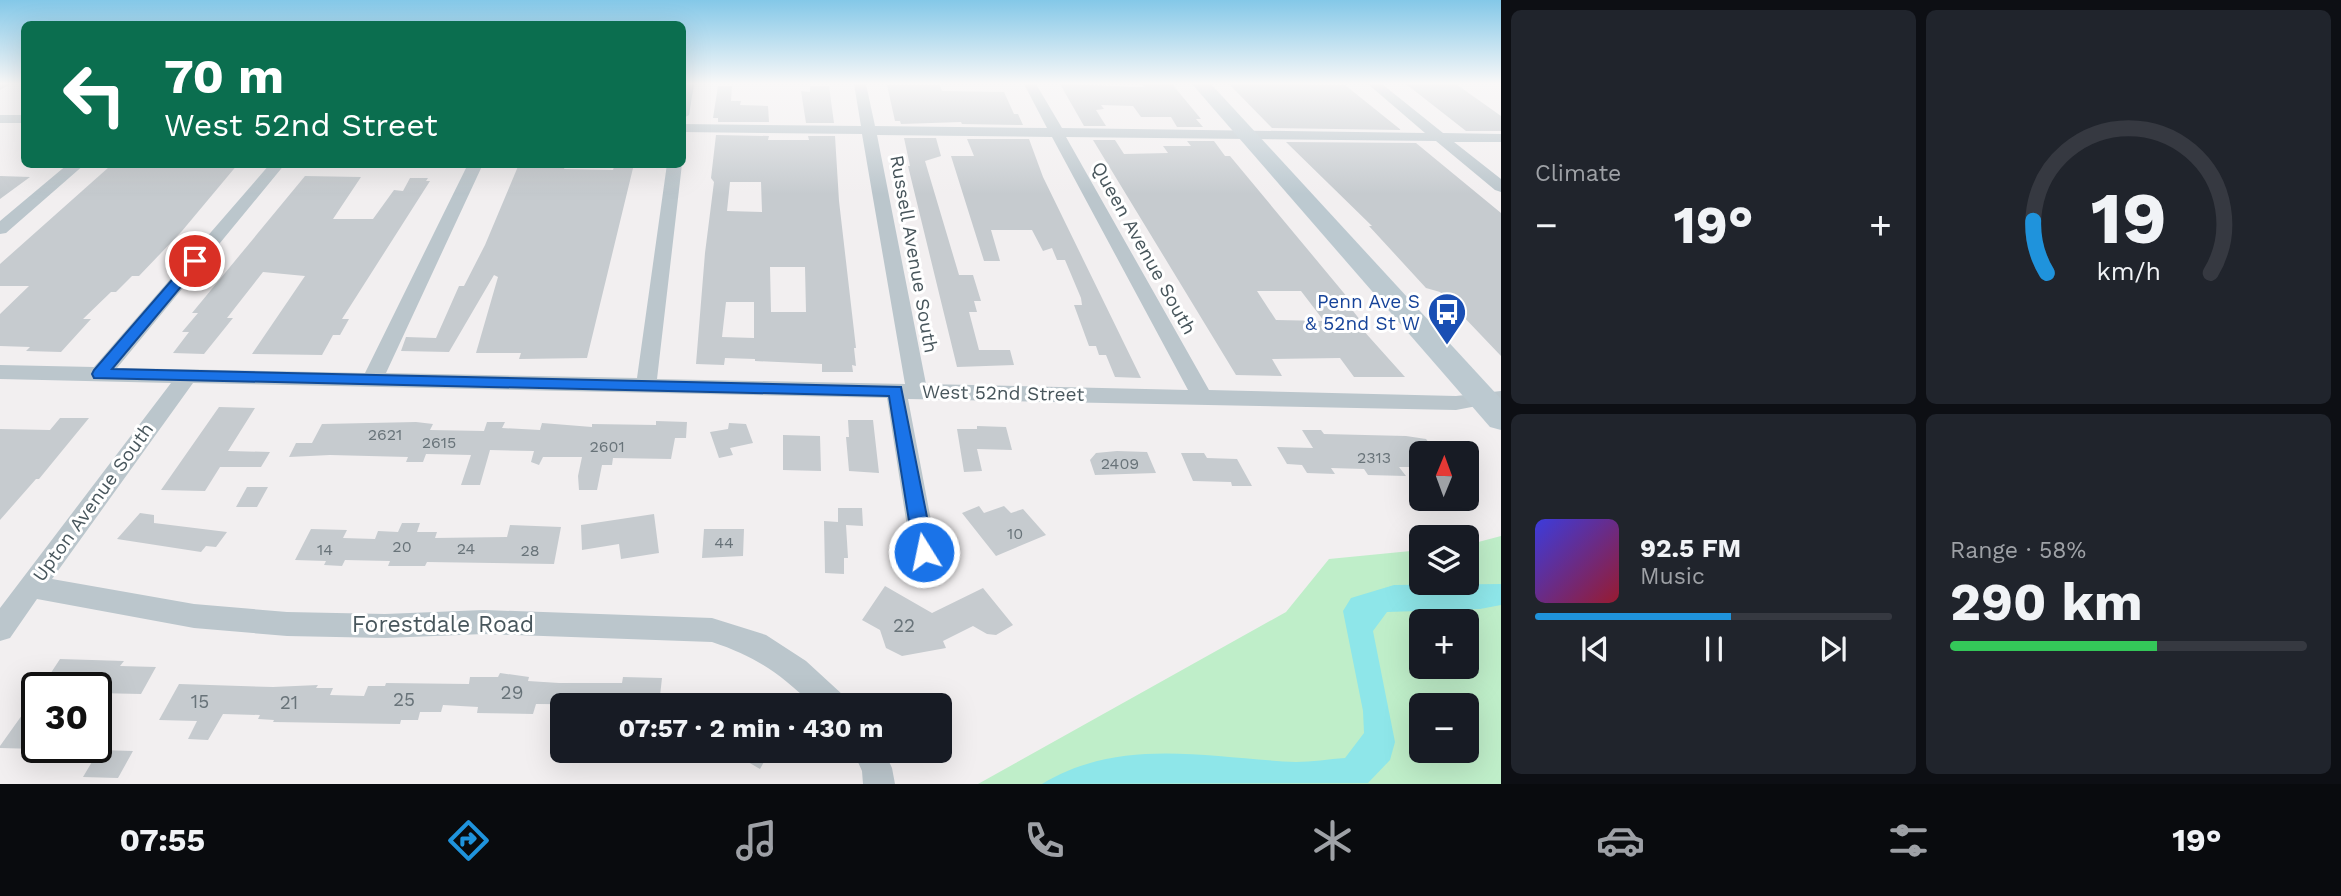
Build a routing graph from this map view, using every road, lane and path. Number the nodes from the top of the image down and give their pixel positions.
1 (867, 121) edge
2 (1050, 121) edge
3 (1233, 121) edge
4 (1420, 121) edge
5 (686, 128) edge
6 (869, 131) junction
7 (1056, 132) junction
8 (1247, 136) junction
9 (1442, 138) junction
10 (1501, 138) edge
11 (73, 168) edge
12 (275, 168) edge
13 (474, 168) edge
14 (675, 168) edge
15 (1501, 187) edge
16 (0, 229) edge
17 (0, 372) edge
18 (100, 374) junction
19 (187, 376) junction
20 (372, 380) junction
21 (646, 385) junction
22 (906, 391) junction
23 (1202, 396) junction
24 (1491, 398) edge
25 (1501, 419) edge
26 (924, 552) dead end
27 (31, 587) junction
28 (0, 629) edge
29 (820, 693) edge
30 (875, 763) edge
31 (879, 784) edge

1 - 6 street, Russell Avenue South
2 - 7 street, Queen Avenue South
3 - 8 main road
4 - 9 street
5 - 6 street
6 - 7 street
6 - 22 street, Russell Avenue South
7 - 8 street
7 - 23 street, Queen Avenue South
8 - 9 street
8 - 24 main road
9 - 10 street
9 - 15 street
11 - 16 street
12 - 18 street
13 - 20 street
14 - 21 street
17 - 18 street, West 52nd Street
18 - 19 street, West 52nd Street
19 - 20 street, West 52nd Street
19 - 27 street, Upton Avenue South
20 - 21 street, West 52nd Street
21 - 22 street, West 52nd Street
22 - 23 street, West 52nd Street
22 - 26 street, Russell Avenue South
23 - 24 street, West 52nd Street
24 - 25 main road
27 - 28 street, Upton Avenue South
27 - 29 street, Forestdale Road
30 - 31 street

